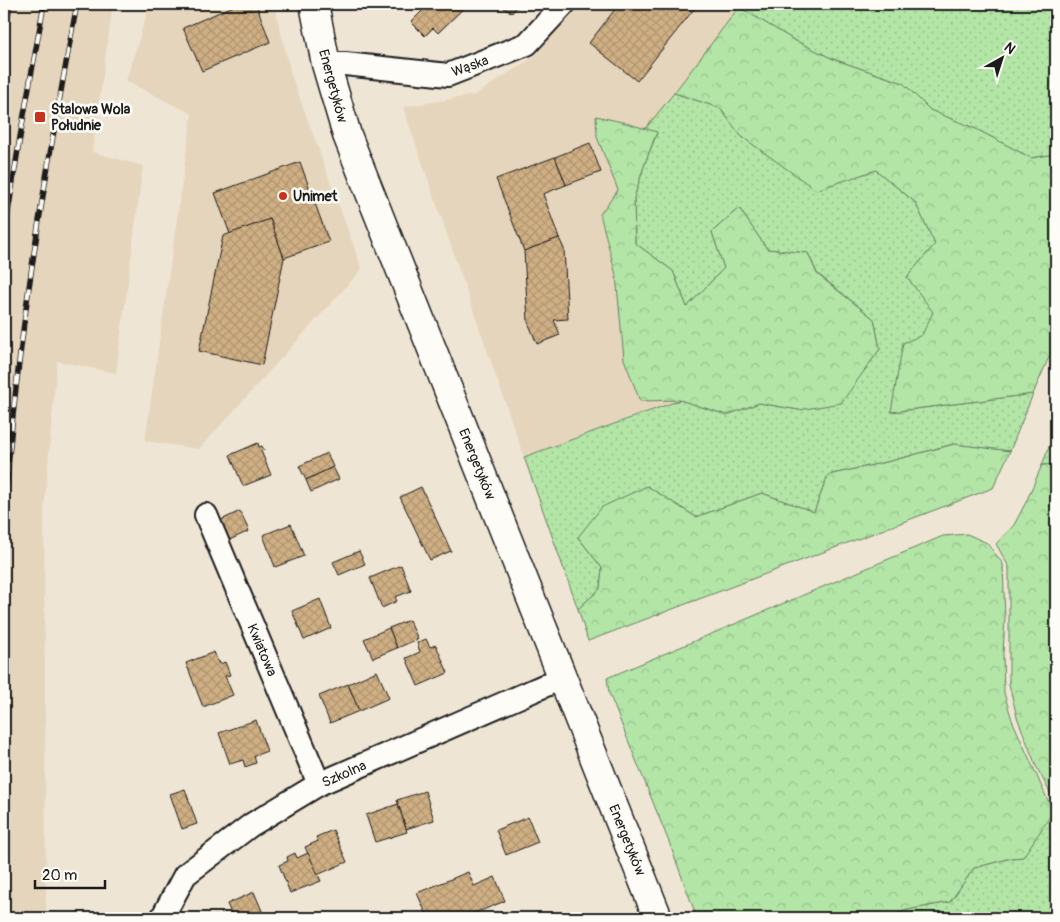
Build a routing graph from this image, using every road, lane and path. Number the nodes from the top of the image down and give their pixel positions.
1 (314, 4) edge
2 (564, 4) edge
3 (326, 64) junction
4 (206, 515) dead end
5 (562, 678) junction
6 (319, 784) junction
7 (162, 918) edge
8 (658, 918) edge

1 - 3 main road, Energetyków
2 - 3 street, Wąska
3 - 5 main road, Energetyków
4 - 6 street, Kwiatowa
5 - 6 street, Szkolna
5 - 8 main road, Energetyków
6 - 7 street, Szkolna

